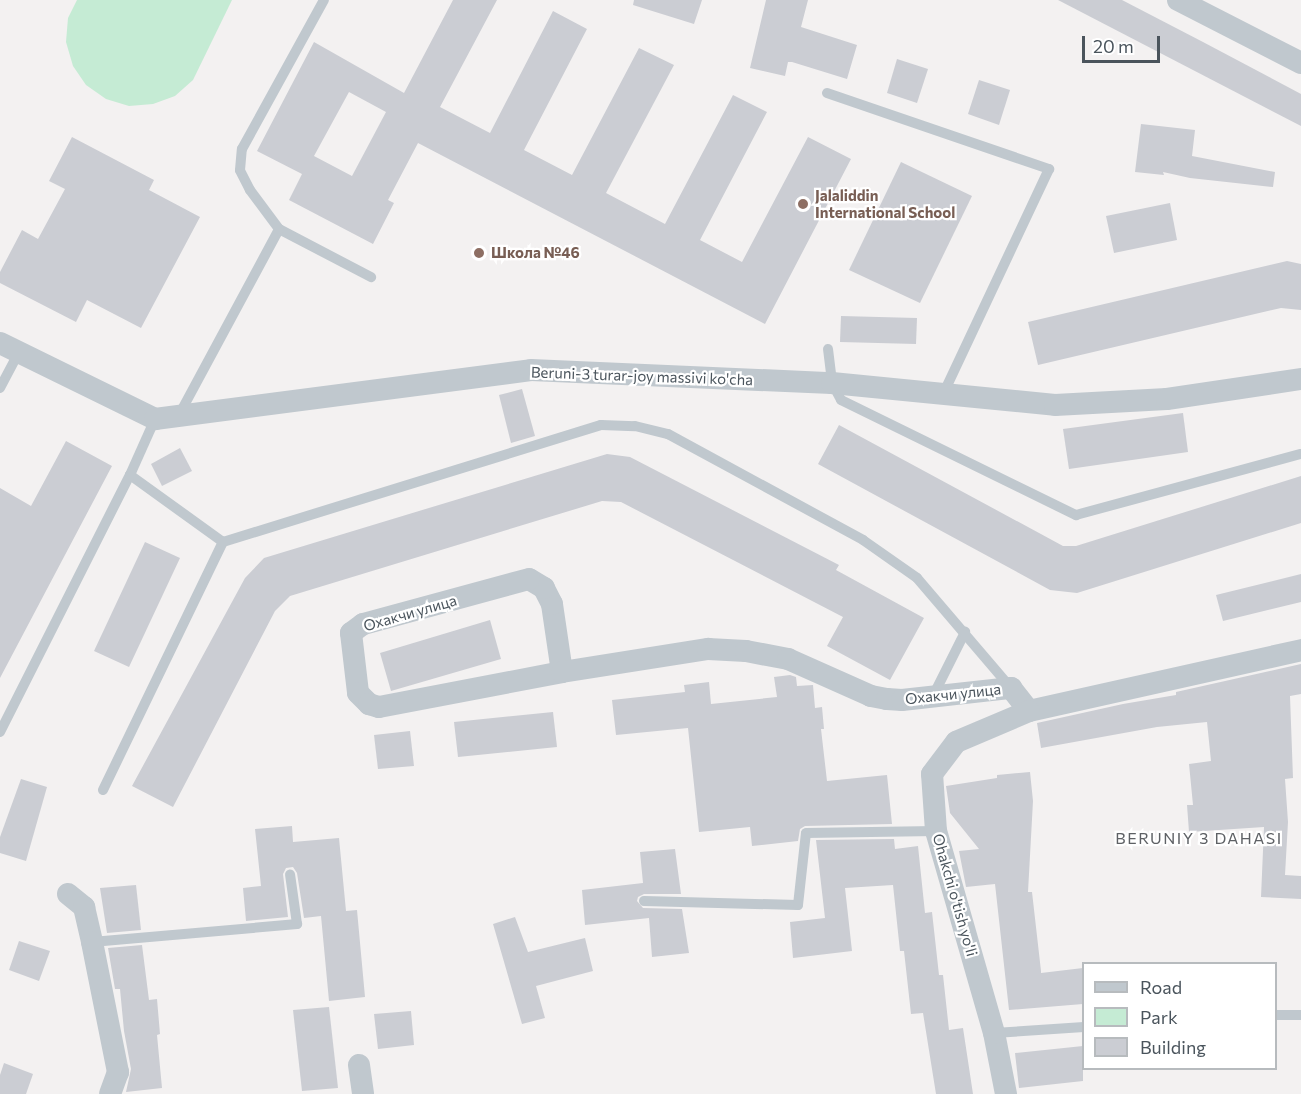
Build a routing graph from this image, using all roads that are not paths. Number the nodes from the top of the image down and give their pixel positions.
1 (324, 0) edge
2 (1178, 0) edge
3 (1301, 63) edge
4 (827, 93) dead end
5 (279, 229) junction
6 (371, 277) dead end
7 (9, 348) edge
8 (828, 349) dead end
9 (1301, 379) edge
10 (832, 383) junction
11 (0, 388) edge
12 (943, 394) junction
13 (179, 416) junction
14 (155, 418) junction
15 (1301, 454) edge
16 (130, 475) junction
17 (222, 542) junction
18 (965, 632) junction
19 (1301, 650) edge
20 (562, 672) junction
21 (1011, 688) junction
22 (932, 698) junction
23 (1029, 711) junction
24 (0, 732) edge
25 (103, 790) dead end
26 (936, 831) junction
27 (290, 874) dead end
28 (68, 894) dead end
29 (644, 901) dead end
30 (92, 942) junction
31 (1277, 1015) edge
32 (1301, 1015) edge
33 (1082, 1027) edge
34 (994, 1033) junction
35 (359, 1065) dead end
36 (110, 1094) edge
37 (363, 1094) edge
38 (1006, 1094) edge

1 - 5 lane
2 - 3 street
4 - 12 lane
5 - 6 lane
5 - 13 lane
7 - 11 lane
7 - 14 street
8 - 10 lane
9 - 12 street, Beruni-3 turar-joy massivi ko'cha
10 - 12 street, Beruni-3 turar-joy massivi ko'cha
10 - 13 street, Beruni-3 turar-joy massivi ko'cha
10 - 15 lane
13 - 14 street, Beruni-3 turar-joy massivi ko'cha
14 - 16 lane
16 - 17 lane
16 - 24 lane
17 - 18 lane
17 - 25 lane
18 - 21 lane
18 - 22 lane
19 - 23 street
20 - 20 street, Охакчи улица
20 - 22 street, Охакчи улица
21 - 22 street, Охакчи улица
21 - 23 street, Охакчи улица
23 - 26 street, Ohakchi o'tish yo'li
26 - 29 lane
26 - 34 street, Ohakchi o'tish yo'li
27 - 30 lane
28 - 30 street
30 - 36 street
31 - 32 lane
33 - 34 lane
34 - 38 street, Ohakchi o'tish yo'li
35 - 37 street

